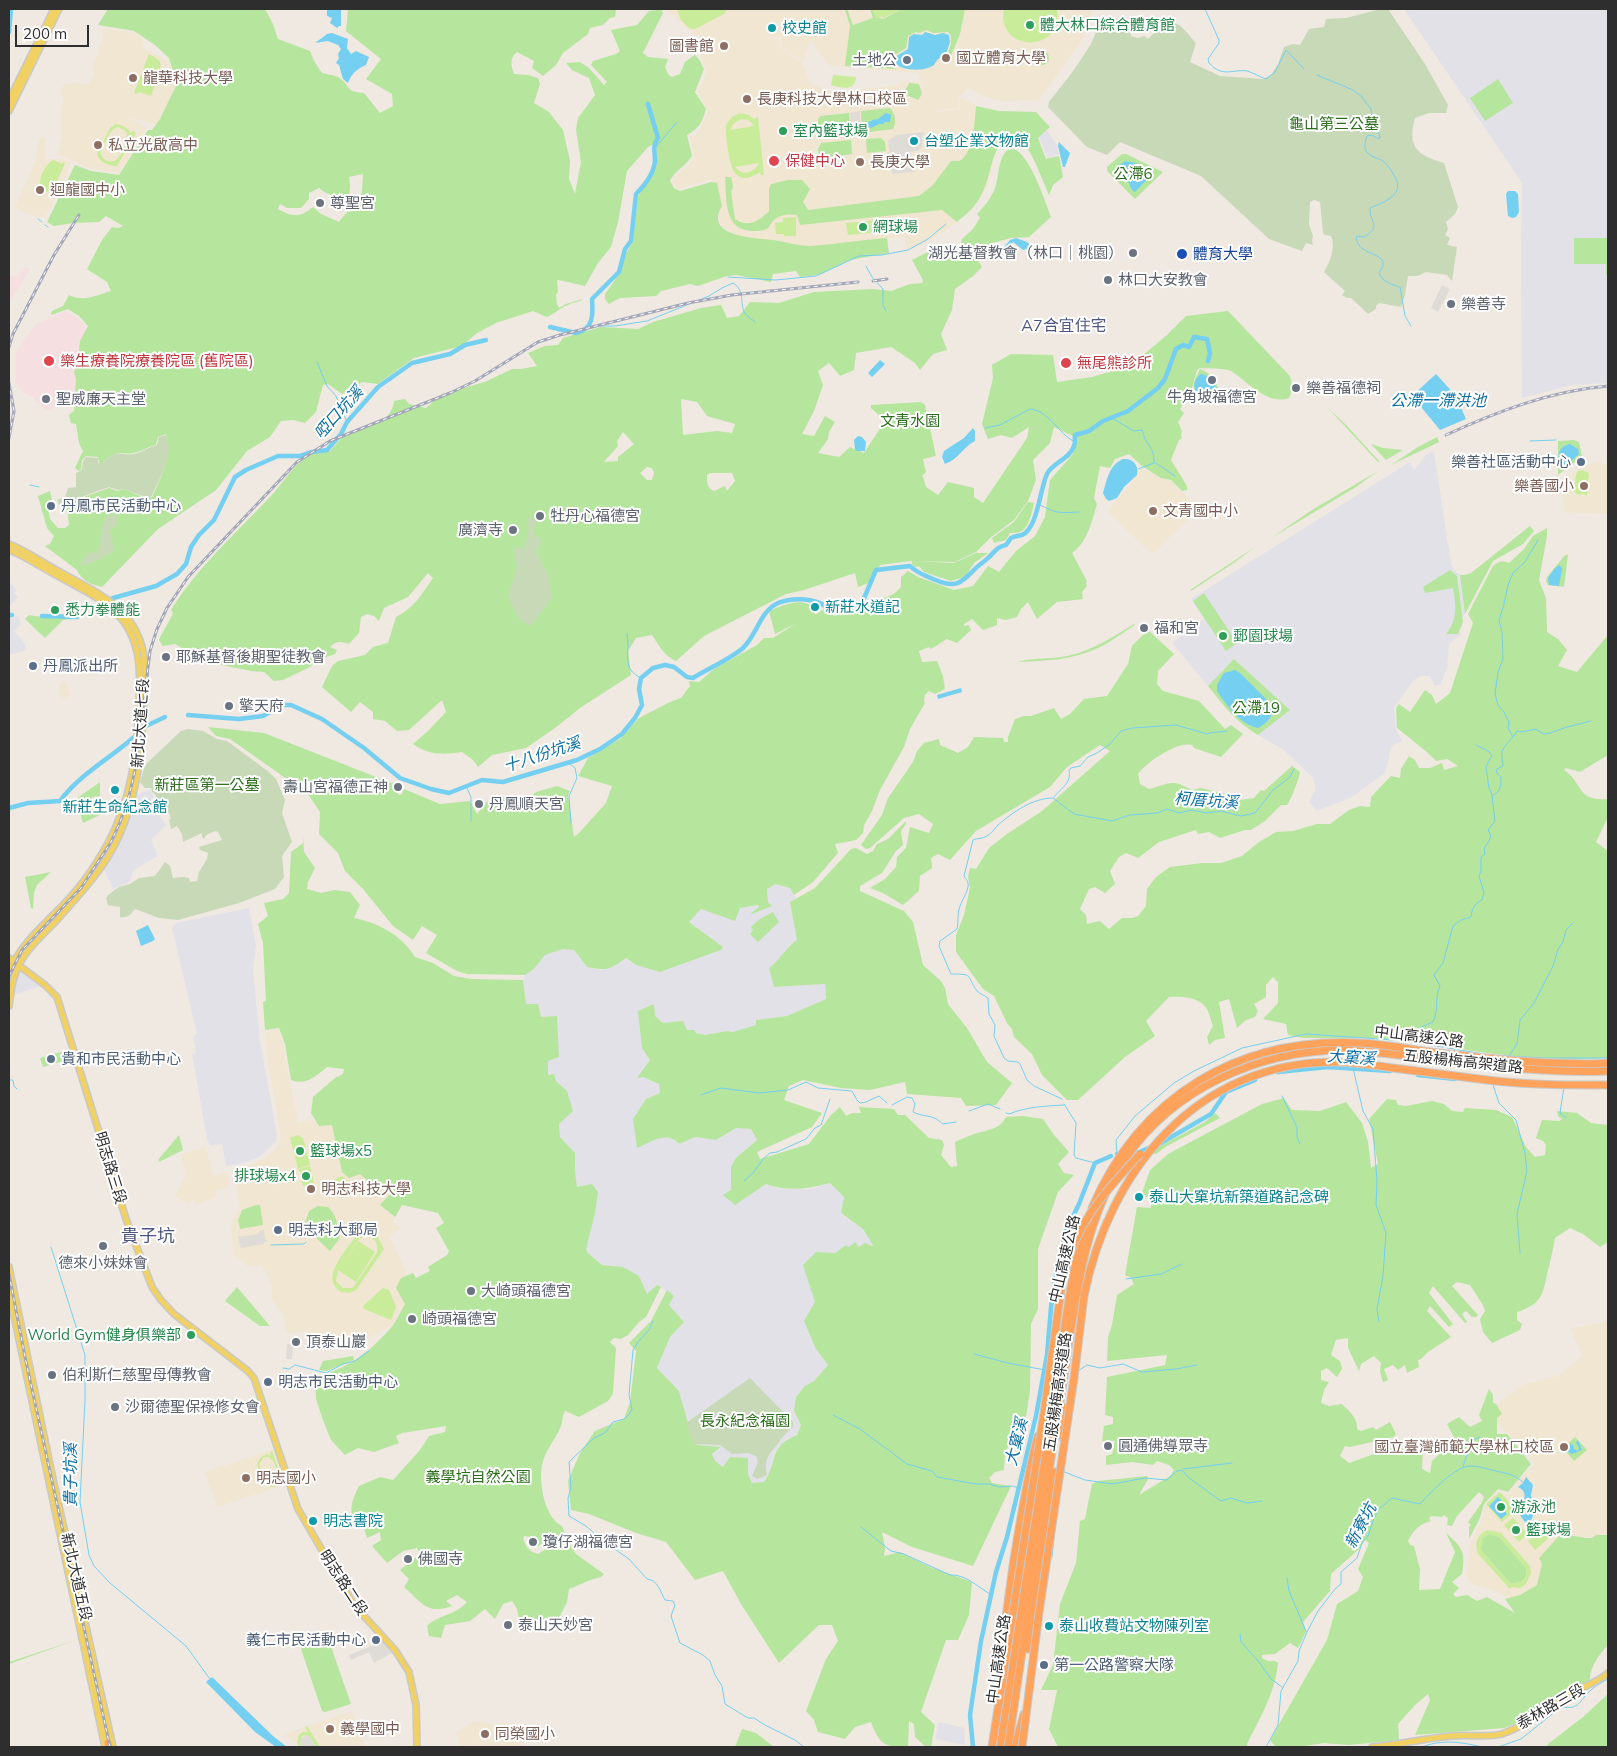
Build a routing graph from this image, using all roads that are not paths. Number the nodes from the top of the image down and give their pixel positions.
1 (54, 9) edge
2 (59, 9) edge
3 (9, 100) edge
4 (9, 111) edge
5 (9, 544) edge
6 (9, 550) edge
7 (11, 960) edge
8 (19, 965) junction
9 (9, 972) edge
10 (9, 1006) edge
11 (1608, 1064) edge
12 (1608, 1071) edge
13 (1608, 1084) edge
14 (1130, 1146) junction
15 (1120, 1161) junction
16 (9, 1267) edge
17 (9, 1292) edge
18 (1084, 1296) junction
19 (1059, 1312) junction
20 (1062, 1344) junction
21 (1066, 1364) junction
22 (257, 1386) joint
23 (36, 1408) junction
24 (1028, 1546) junction
25 (1024, 1580) junction
26 (1608, 1672) edge
27 (1014, 1708) junction
28 (109, 1746) edge
29 (417, 1747) edge
30 (996, 1747) edge
31 (1008, 1747) edge
32 (1016, 1747) edge
33 (1022, 1747) edge
34 (1372, 1747) edge

1 - 3 main road
2 - 4 main road
5 - 8 main road, 新北大道七段
6 - 7 main road, 新北大道七段
7 - 8 main road, 明志路三段
7 - 9 main road, 新北大道七段
8 - 10 main road, 新北大道七段
8 - 22 main road, 明志路三段
11 - 14 highway, 中山高速公路
12 - 14 highway, 中山高速公路
13 - 18 highway, 五股楊梅高架道路
13 - 19 highway, 五股楊梅高架道路, bridge
14 - 15 highway, 中山高速公路
15 - 20 highway, 中山高速公路
15 - 21 highway, 中山高速公路
16 - 23 main road
17 - 23 main road
18 - 27 highway, bridge
18 - 33 highway, 五股楊梅高架道路, bridge
19 - 24 highway, bridge
19 - 30 highway, 五股楊梅高架道路, bridge
20 - 25 highway, 中山高速公路
20 - 30 highway
21 - 27 highway, 中山高速公路
21 - 32 highway
22 - 29 main road, 明志路二段
23 - 28 main road, 新北大道五段
24 - 25 highway
24 - 30 highway
25 - 30 highway, 中山高速公路
26 - 34 main road, 泰林路三段
27 - 31 highway, 中山高速公路

